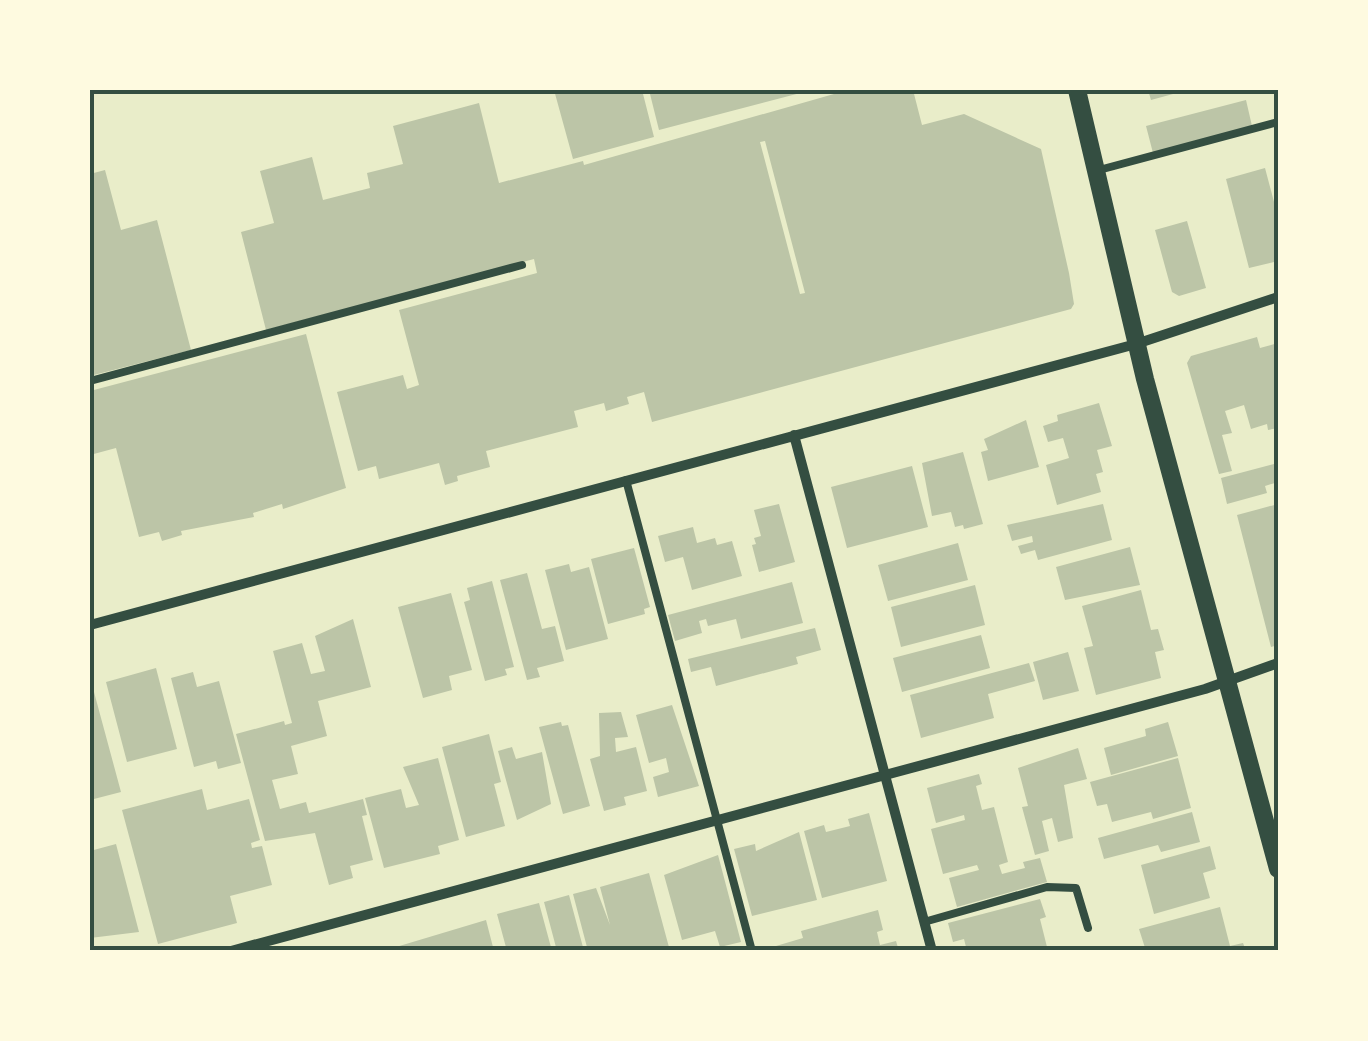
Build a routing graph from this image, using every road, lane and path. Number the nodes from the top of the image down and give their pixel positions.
1 (1077, 90) edge
2 (1278, 122) edge
3 (1096, 171) junction
4 (522, 265) dead end
5 (1278, 297) edge
6 (1136, 344) junction
7 (90, 381) edge
8 (794, 435) junction
9 (626, 480) junction
10 (90, 625) edge
11 (1278, 663) edge
12 (1227, 680) junction
13 (886, 774) junction
14 (718, 820) junction
15 (1276, 857) edge
16 (924, 922) junction
17 (1088, 928) dead end
18 (230, 951) edge
19 (752, 951) edge
20 (932, 951) edge

1 - 3 street
2 - 3 lane
3 - 6 street
4 - 7 lane
5 - 6 street
6 - 8 street
6 - 12 street
8 - 9 street
8 - 13 street
9 - 10 street
9 - 14 lane
11 - 12 street
12 - 13 street
12 - 15 street
13 - 14 street
13 - 16 street
14 - 18 street
14 - 19 lane
16 - 17 lane
16 - 20 street

